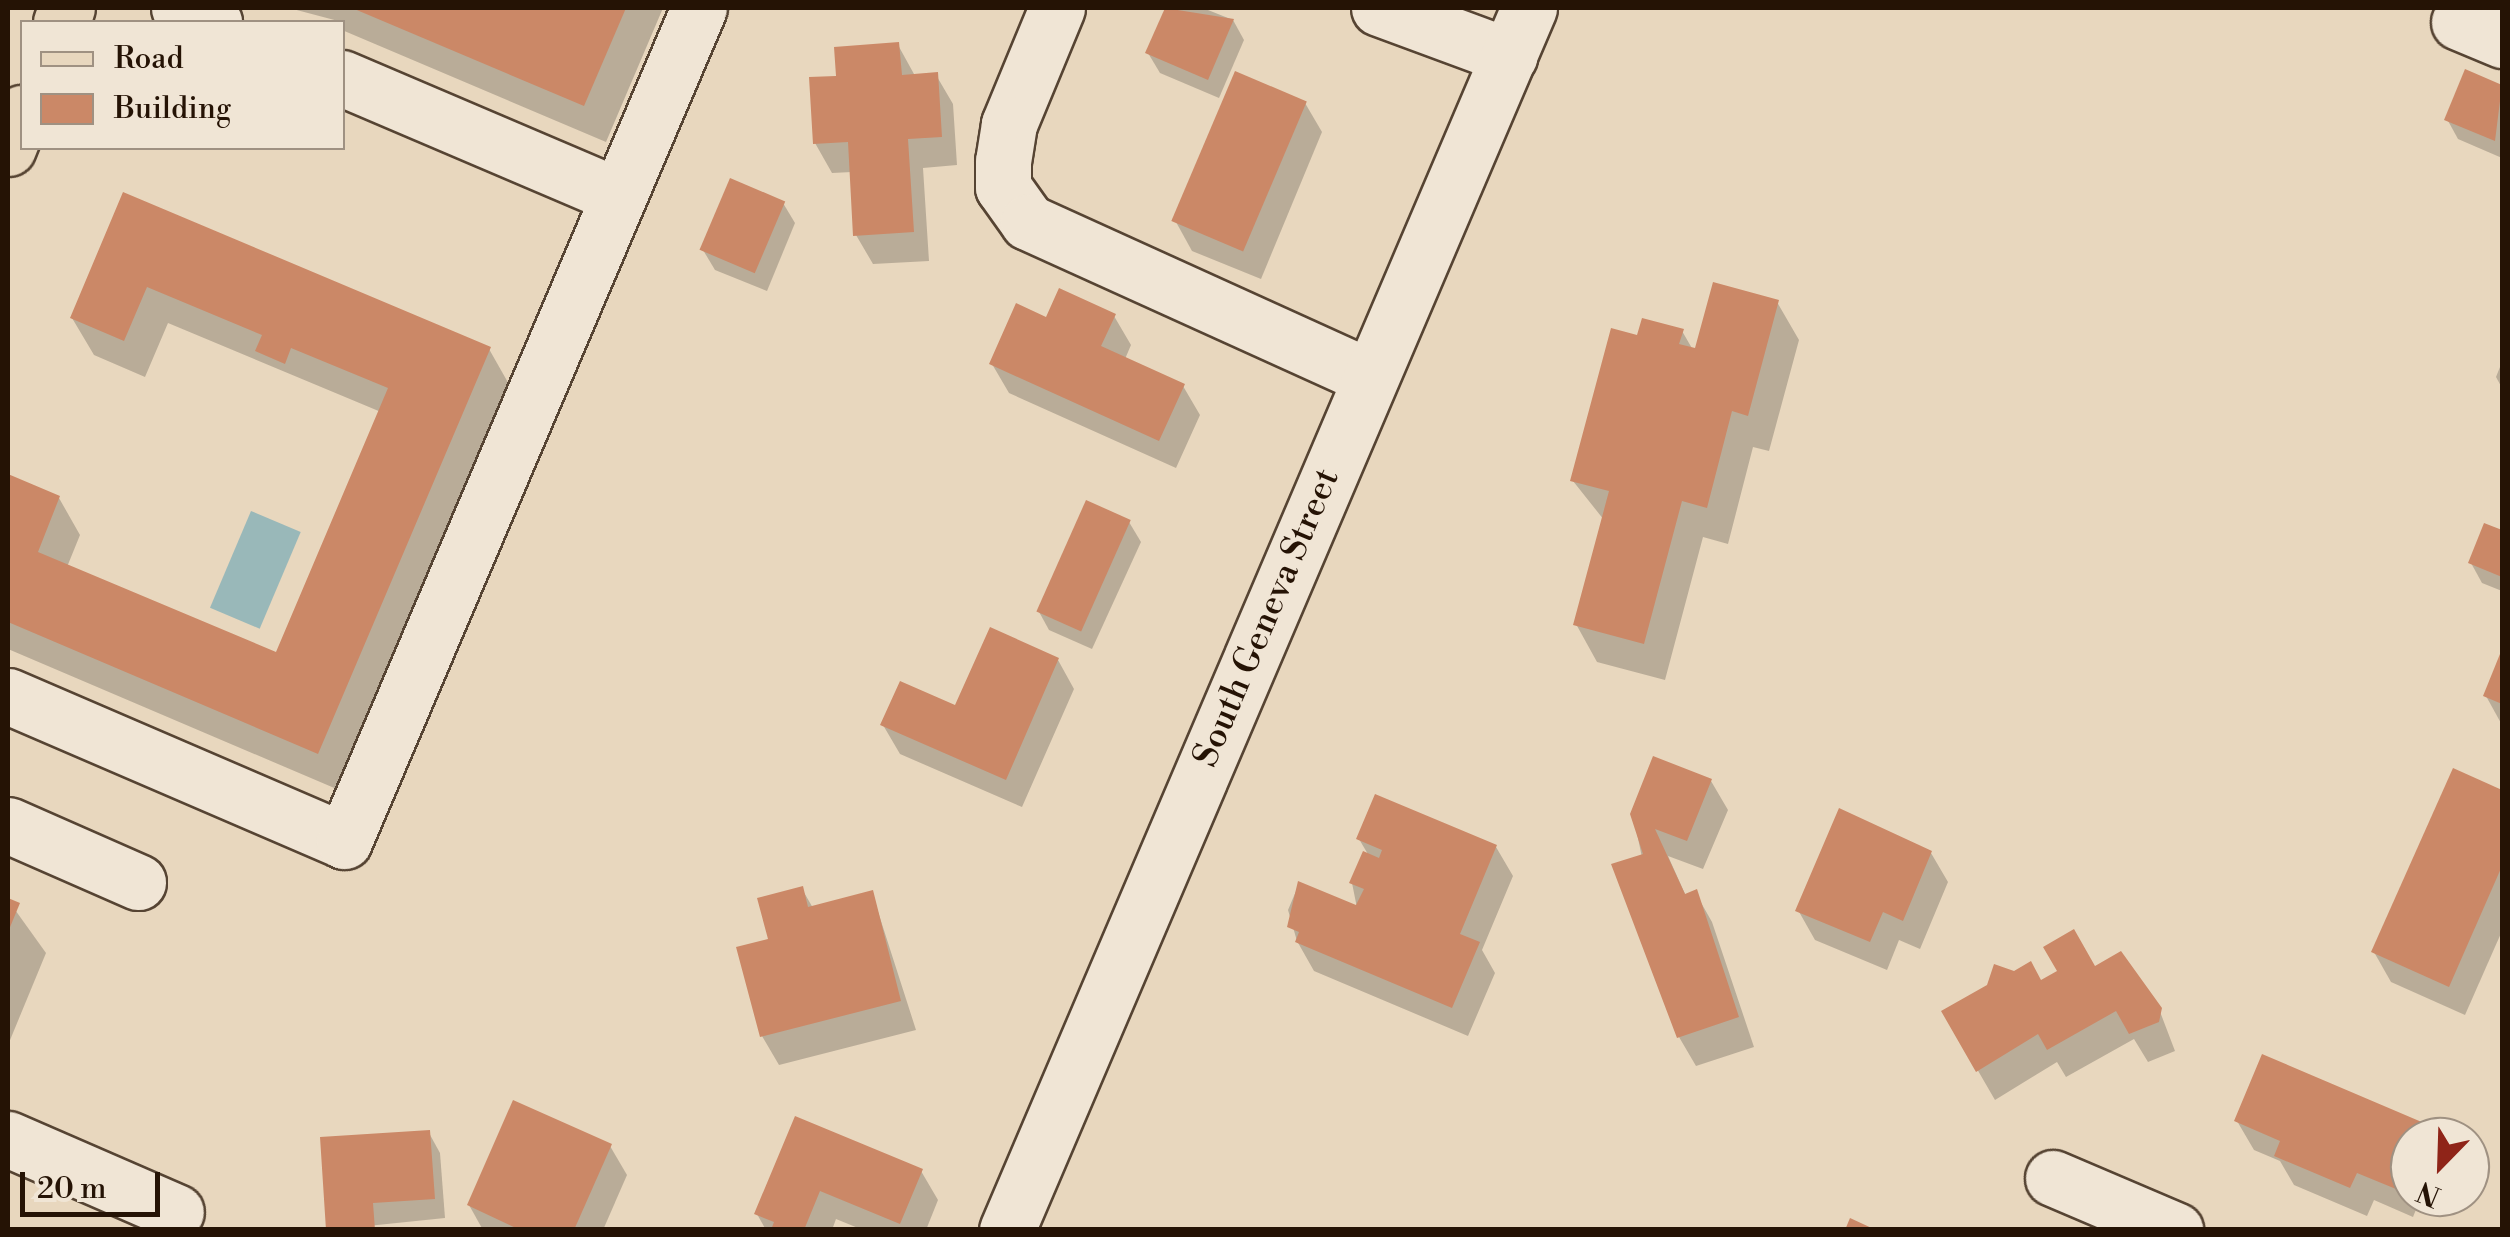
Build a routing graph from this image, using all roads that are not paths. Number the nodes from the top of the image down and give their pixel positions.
1 (179, 8) edge
2 (699, 8) edge
3 (1057, 8) edge
4 (1379, 8) edge
5 (209, 20) edge
6 (1519, 32) edge
7 (345, 79) edge
8 (618, 196) junction
9 (1370, 377) junction
10 (8, 696) edge
11 (8, 824) edge
12 (138, 882) dead end
13 (8, 1138) edge
14 (2054, 1178) dead end
15 (176, 1212) dead end
16 (1007, 1230) edge
17 (2175, 1230) edge

1 - 5 street
2 - 8 street
3 - 9 street
4 - 6 street
6 - 9 street, South Geneva Street
7 - 8 street
8 - 10 street
9 - 16 street, South Geneva Street
11 - 12 street
13 - 15 street
14 - 17 street

